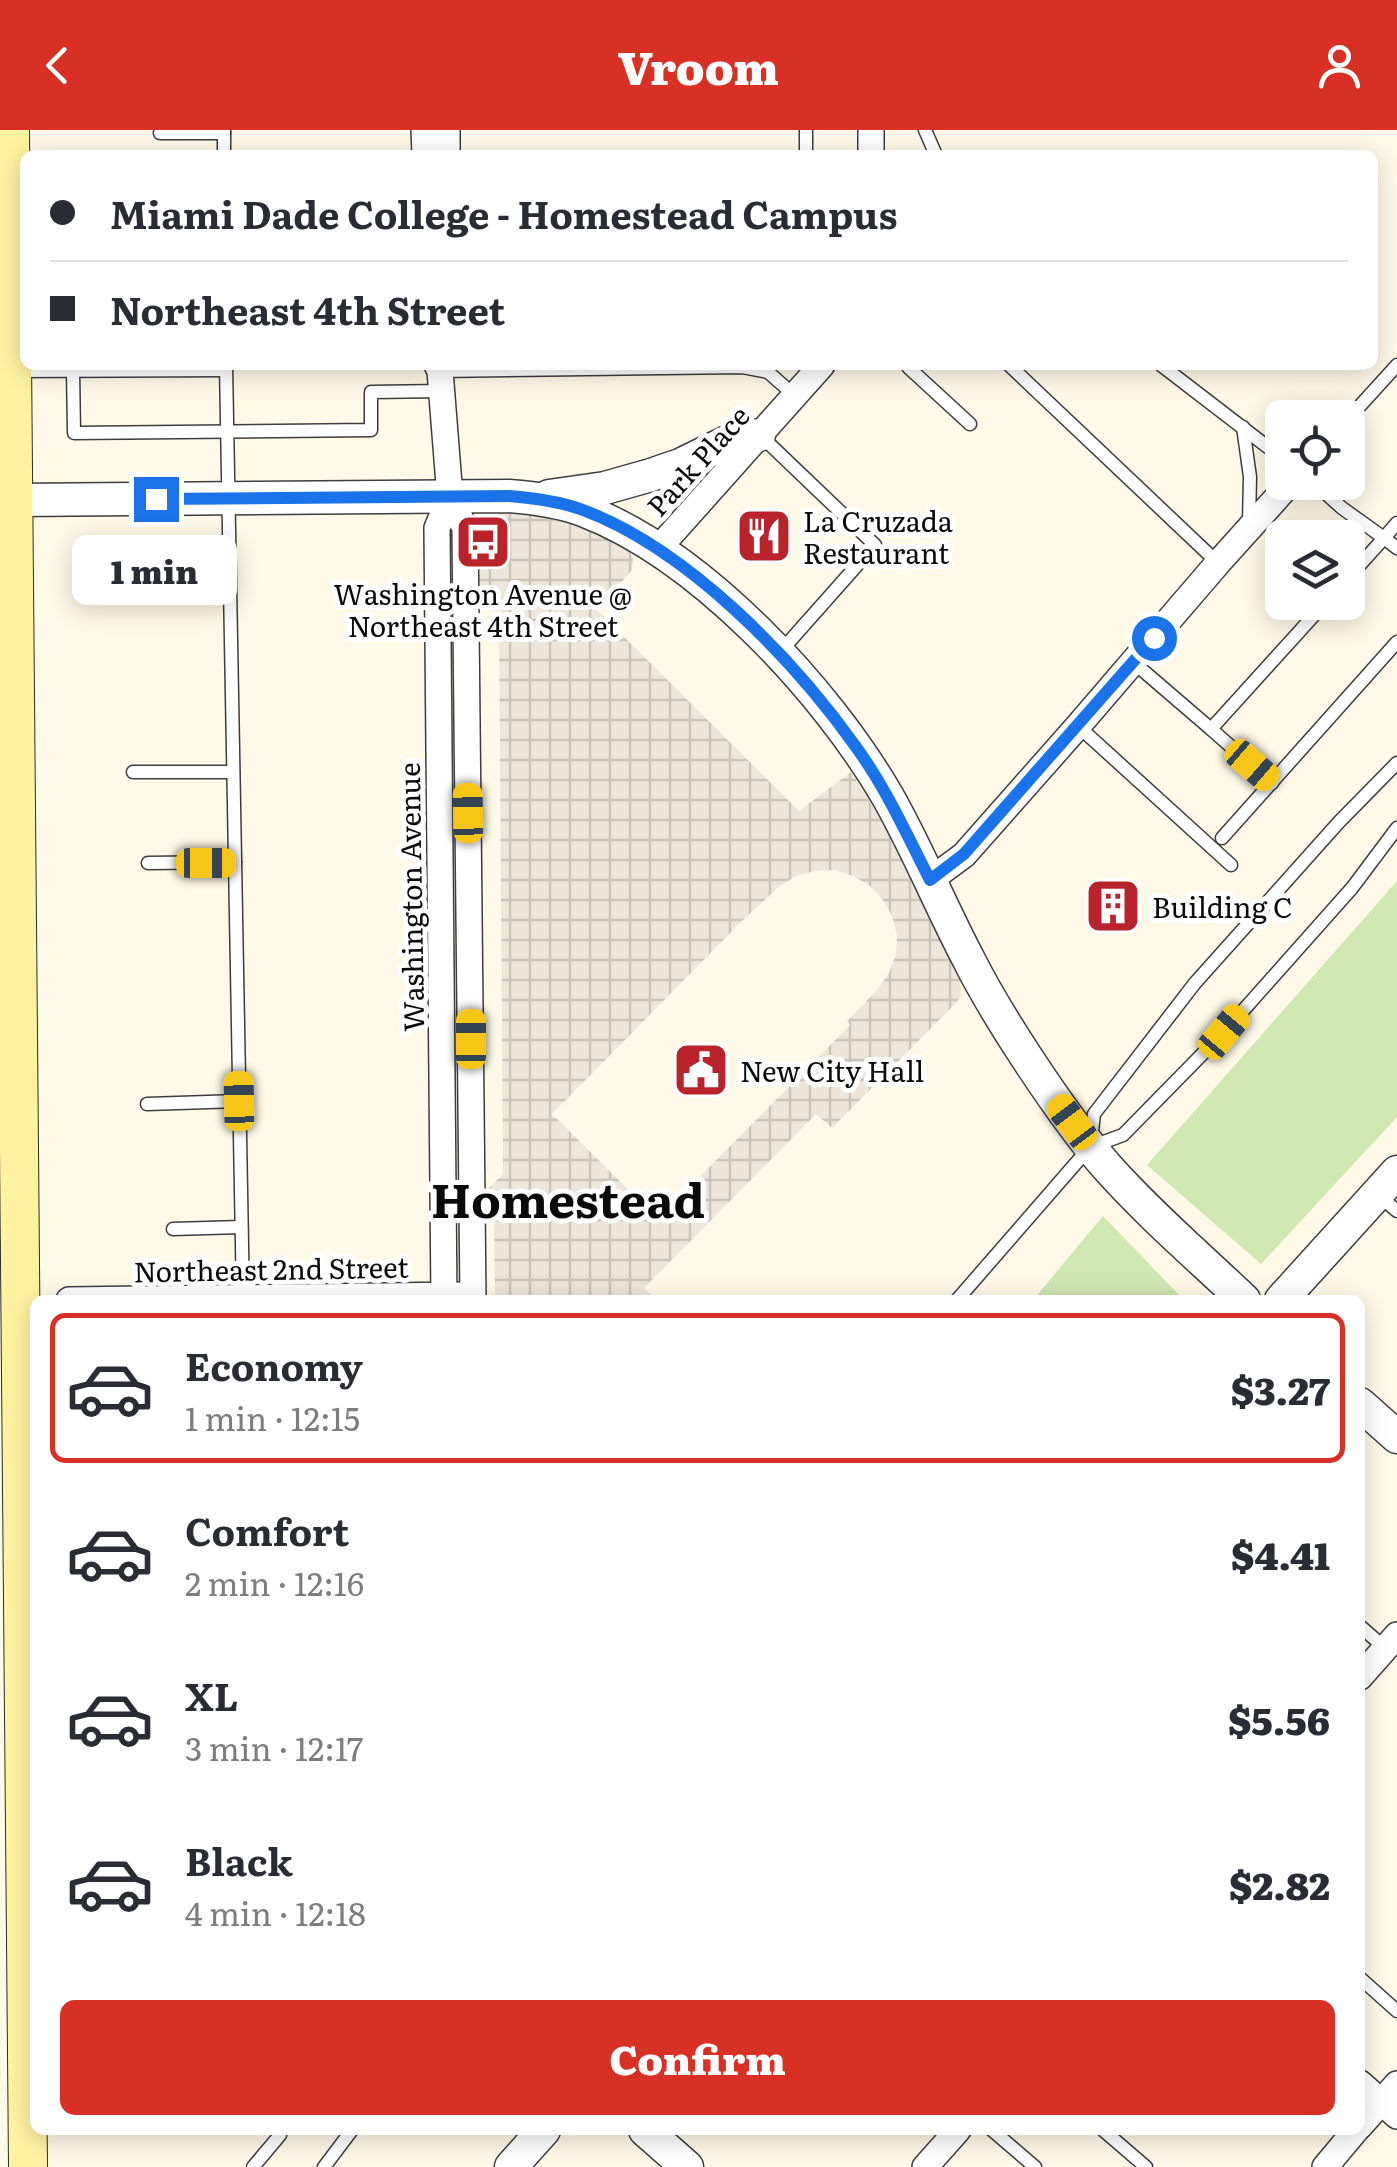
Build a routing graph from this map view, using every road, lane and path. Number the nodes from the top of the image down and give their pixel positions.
1 (10, 130) edge
2 (160, 132) dead end
3 (224, 132) edge
4 (1397, 365) edge
5 (73, 370) joint
6 (226, 370) edge
7 (591, 370) edge
8 (758, 370) edge
9 (911, 370) edge
10 (1013, 370) edge
11 (1168, 370) edge
12 (12, 371) junction
13 (440, 373) edge
14 (808, 376) edge
15 (1365, 400) edge
16 (970, 424) dead end
17 (1243, 427) junction
18 (227, 433) junction
19 (759, 435) junction
20 (1265, 444) edge
21 (450, 497) junction
22 (535, 498) junction
23 (228, 499) junction
24 (7, 500) edge
25 (1275, 500) edge
26 (1333, 500) edge
27 (1397, 523) edge
28 (1249, 529) junction
29 (1384, 538) junction
30 (1397, 548) edge
31 (657, 550) junction
32 (1365, 559) edge
33 (1218, 563) junction
34 (1310, 620) edge
35 (7, 634) edge
36 (1397, 642) edge
37 (778, 653) junction
38 (1133, 662) junction
39 (8, 700) edge
40 (1078, 726) junction
41 (1211, 730) junction
42 (1397, 763) edge
43 (134, 772) dead end
44 (233, 772) junction
45 (8, 780) edge
46 (1272, 783) junction
47 (1397, 828) edge
48 (1222, 838) dead end
49 (235, 862) junction
50 (8, 863) edge
51 (148, 863) dead end
52 (1231, 864) dead end
53 (930, 880) junction
54 (239, 1101) junction
55 (147, 1104) dead end
56 (1090, 1147) junction
57 (1390, 1192) edge
58 (242, 1227) junction
59 (172, 1229) dead end
60 (243, 1295) edge
61 (444, 1295) edge
62 (473, 1295) edge
63 (961, 1295) edge
64 (1239, 1295) edge
65 (1286, 1295) edge
66 (18, 1300) edge
67 (1365, 1408) edge
68 (1397, 1437) edge
69 (1365, 1629) edge
70 (1391, 1642) edge
71 (1365, 1671) edge
72 (1365, 1983) edge
73 (1397, 2012) edge
74 (1365, 2086) edge
75 (21, 2098) edge
76 (1392, 2100) edge
77 (1365, 2122) edge
78 (280, 2135) edge
79 (348, 2135) edge
80 (540, 2135) edge
81 (651, 2135) edge
82 (954, 2135) edge
83 (998, 2135) edge
84 (1109, 2135) edge
85 (1352, 2135) edge
86 (28, 2167) edge
87 (254, 2167) edge
88 (324, 2167) edge
89 (511, 2167) edge
90 (687, 2167) edge
91 (925, 2167) edge
92 (1035, 2167) edge
93 (1146, 2167) edge
94 (1325, 2167) edge

1 - 12 main road
2 - 3 lane
4 - 15 lane
5 - 12 lane
5 - 18 lane
6 - 18 lane
7 - 13 lane
8 - 14 lane
9 - 16 lane
10 - 33 lane
11 - 17 lane
12 - 24 main road
13 - 18 lane
13 - 21 street, Washington Avenue
14 - 19 street, Park Place
17 - 20 lane
17 - 28 lane
18 - 23 lane
19 - 22 street
19 - 31 street, Park Place
19 - 37 lane
21 - 22 street
21 - 23 street
21 - 61 street, Washington Avenue
21 - 62 street, Washington Avenue
22 - 31 street
23 - 24 street
23 - 44 lane
24 - 35 main road
25 - 28 street
26 - 29 lane
27 - 29 lane
28 - 33 street
29 - 30 lane
29 - 32 lane
31 - 37 street
33 - 38 street
34 - 41 lane
35 - 39 main road
36 - 46 lane
37 - 53 street
38 - 40 street
38 - 41 lane
39 - 45 main road
40 - 52 lane
40 - 53 street
41 - 46 lane
42 - 56 lane
43 - 44 lane
44 - 49 lane
45 - 50 main road
46 - 48 lane
47 - 56 lane
49 - 51 lane
49 - 54 lane
50 - 66 main road
53 - 56 street
54 - 55 lane
54 - 58 lane
56 - 63 lane
56 - 64 street
57 - 65 street
58 - 59 lane
58 - 60 lane
66 - 75 main road
67 - 68 street
69 - 70 lane
70 - 71 street
72 - 73 lane
74 - 76 street
75 - 86 main road
76 - 77 street
78 - 87 lane
79 - 88 lane
80 - 89 street
81 - 90 street
82 - 91 street
83 - 92 lane
84 - 93 lane
85 - 94 street

